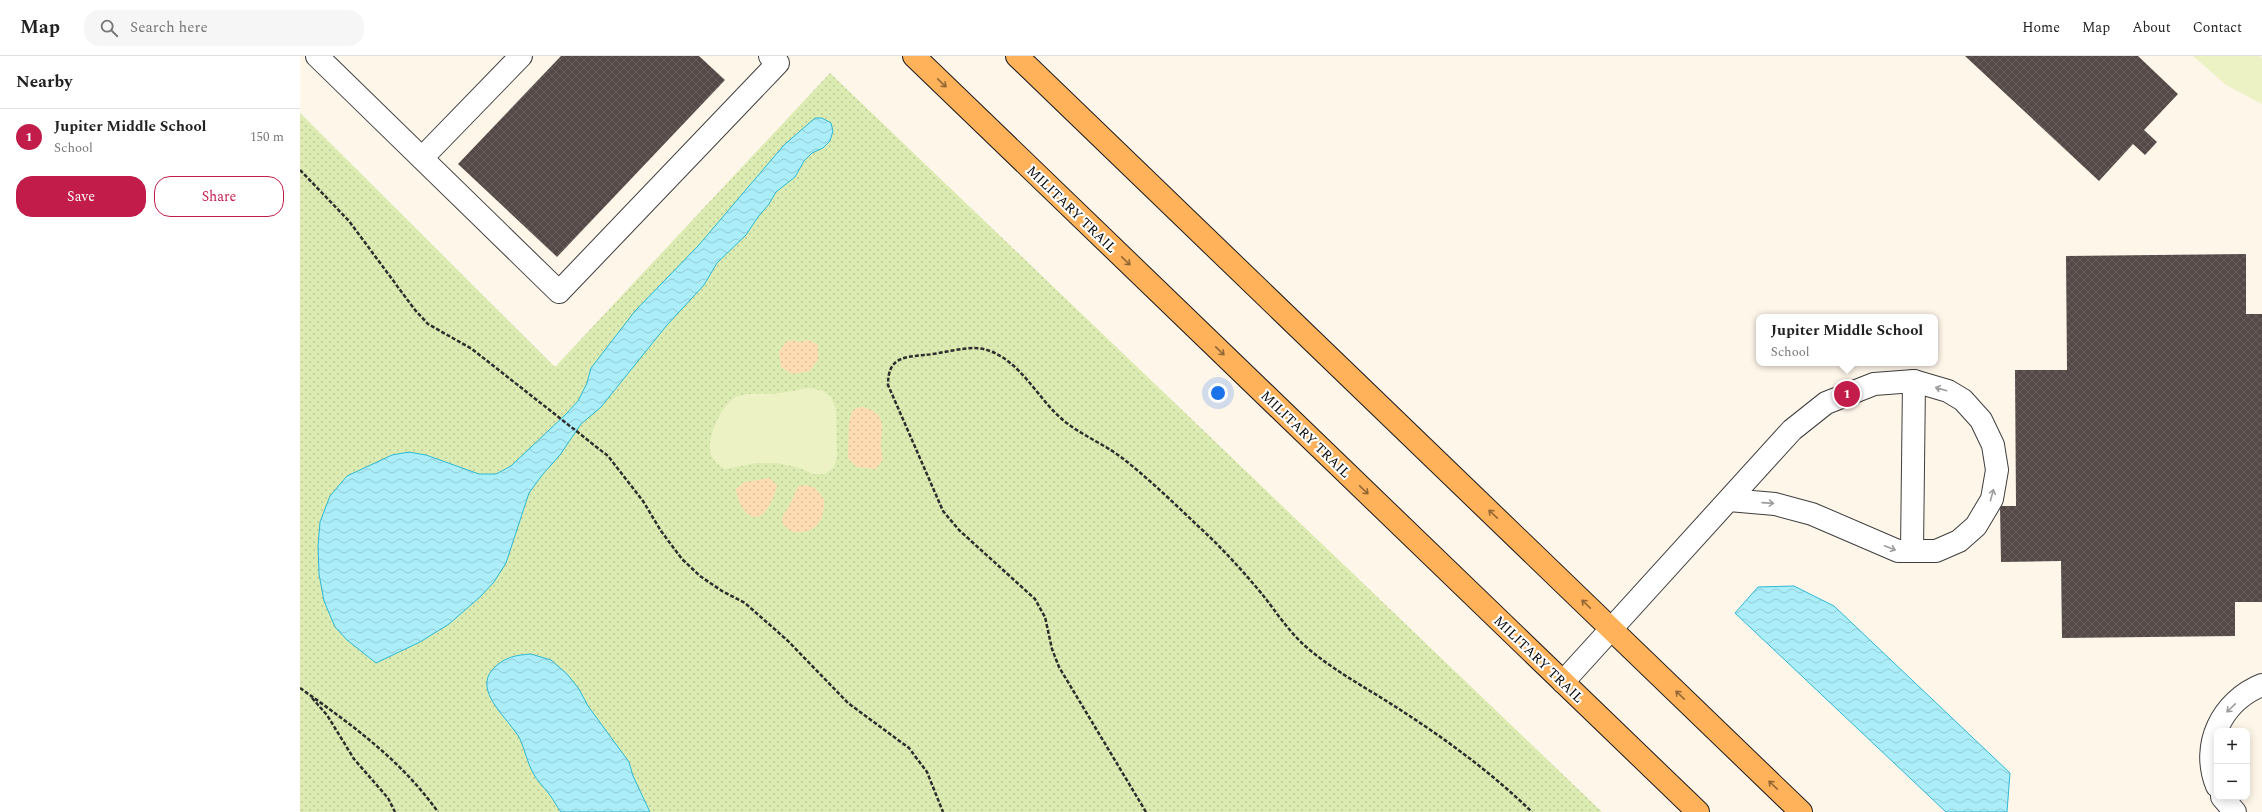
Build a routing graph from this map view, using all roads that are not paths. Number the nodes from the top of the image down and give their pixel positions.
1 (317, 56) edge
2 (521, 56) edge
3 (770, 56) edge
4 (914, 56) edge
5 (1017, 56) edge
6 (422, 158) junction
7 (1914, 381) junction
8 (1729, 500) junction
9 (1912, 552) junction
10 (1611, 628) junction
11 (1563, 682) junction
12 (2262, 685) edge
13 (2214, 778) edge
14 (2225, 800) edge
15 (1698, 812) edge
16 (1801, 812) edge
17 (2235, 812) edge

1 - 6 lane
2 - 6 lane
3 - 6 lane
4 -> 11 main road, MILITARY TRAIL
10 -> 5 main road
7 - 8 lane
7 - 9 lane
9 -> 7 lane
8 -> 9 lane
8 - 10 lane
10 - 11 lane
16 -> 10 main road
11 - 15 main road, MILITARY TRAIL
12 -> 13 lane
14 - 17 lane

